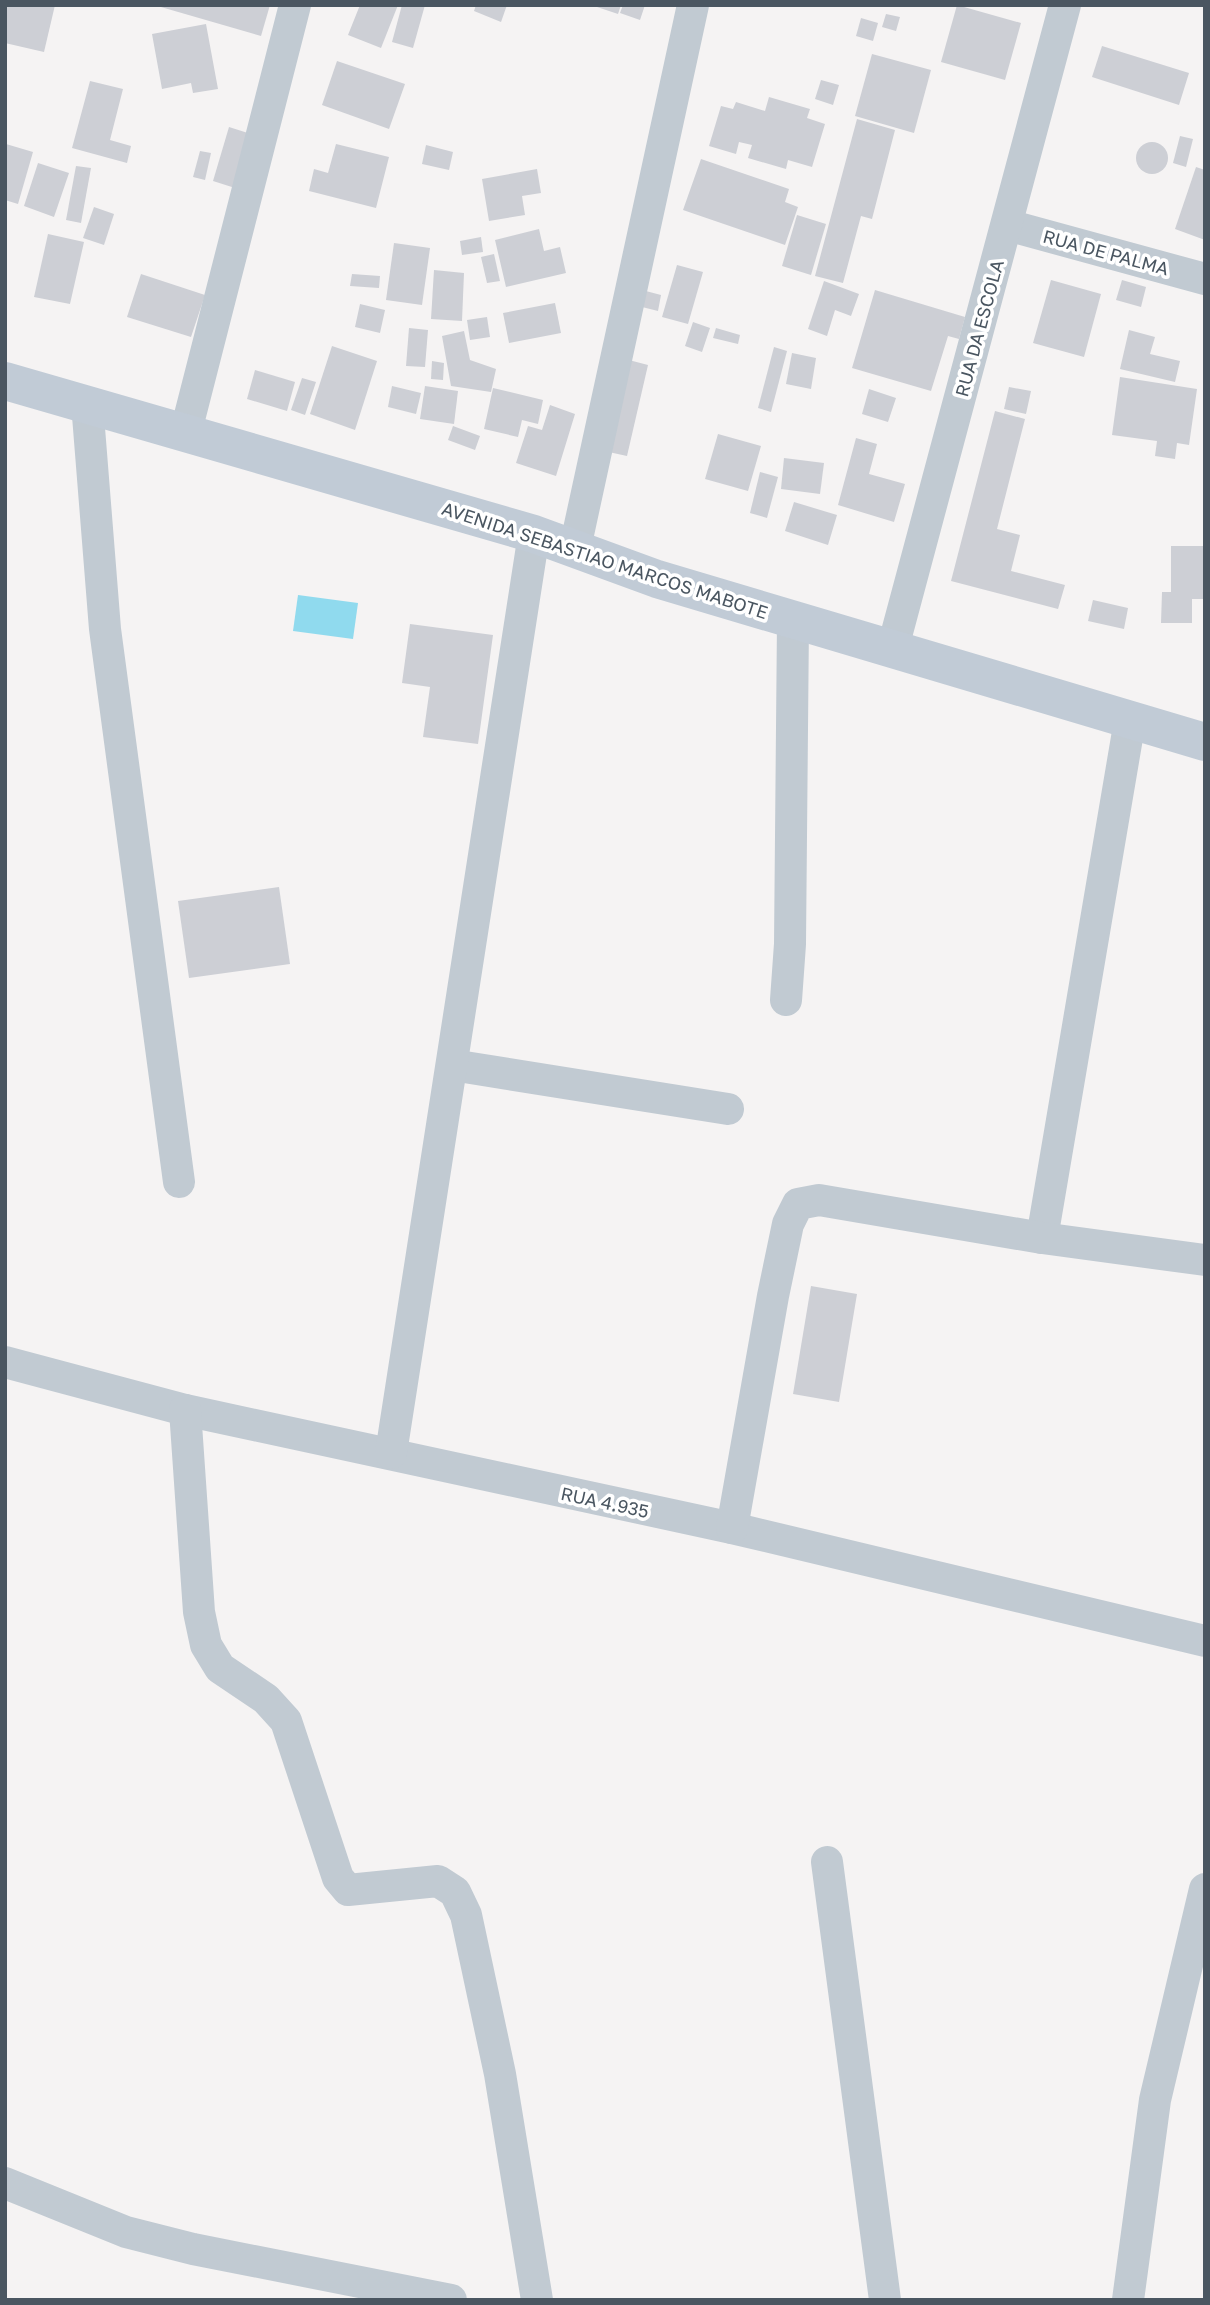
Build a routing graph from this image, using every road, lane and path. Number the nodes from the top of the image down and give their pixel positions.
1 (295, 5) edge
2 (693, 5) edge
3 (1065, 5) edge
4 (1007, 225) junction
5 (1205, 279) edge
6 (5, 381) edge
7 (87, 403) junction
8 (186, 431) junction
9 (534, 534) junction
10 (575, 548) junction
11 (793, 621) junction
12 (892, 651) junction
13 (1130, 720) junction
14 (1205, 742) edge
15 (786, 1000) dead end
16 (452, 1065) junction
17 (728, 1109) dead end
18 (179, 1182) dead end
19 (1042, 1238) junction
20 (1205, 1260) edge
21 (5, 1362) edge
22 (185, 1410) junction
23 (391, 1453) junction
24 (732, 1528) junction
25 (1205, 1641) edge
26 (827, 1861) dead end
27 (1205, 1888) edge
28 (5, 2183) edge
29 (451, 2300) edge
30 (537, 2300) edge
31 (885, 2300) edge
32 (1128, 2300) edge

1 - 8 street
2 - 10 street
3 - 4 street, RUA DA ESCOLA
4 - 5 street, RUA DE PALMA
4 - 12 street, RUA DA ESCOLA
6 - 7 main road, AVENIDA SEBASTIAO MARCOS MABOTE
7 - 8 main road, AVENIDA SEBASTIAO MARCOS MABOTE
7 - 18 street
8 - 9 main road, AVENIDA SEBASTIAO MARCOS MABOTE
9 - 10 main road, AVENIDA SEBASTIAO MARCOS MABOTE
9 - 16 street
10 - 11 main road, AVENIDA SEBASTIAO MARCOS MABOTE
11 - 12 main road, AVENIDA SEBASTIAO MARCOS MABOTE
11 - 15 street
12 - 13 main road, AVENIDA SEBASTIAO MARCOS MABOTE
13 - 14 main road, AVENIDA SEBASTIAO MARCOS MABOTE
13 - 19 street
16 - 17 street
16 - 23 street
19 - 20 street
19 - 24 street
21 - 22 street, RUA 4.935
22 - 23 street, RUA 4.935
22 - 30 street
23 - 24 street, RUA 4.935
24 - 25 street, RUA 4.935
26 - 31 street
27 - 32 street
28 - 29 street

